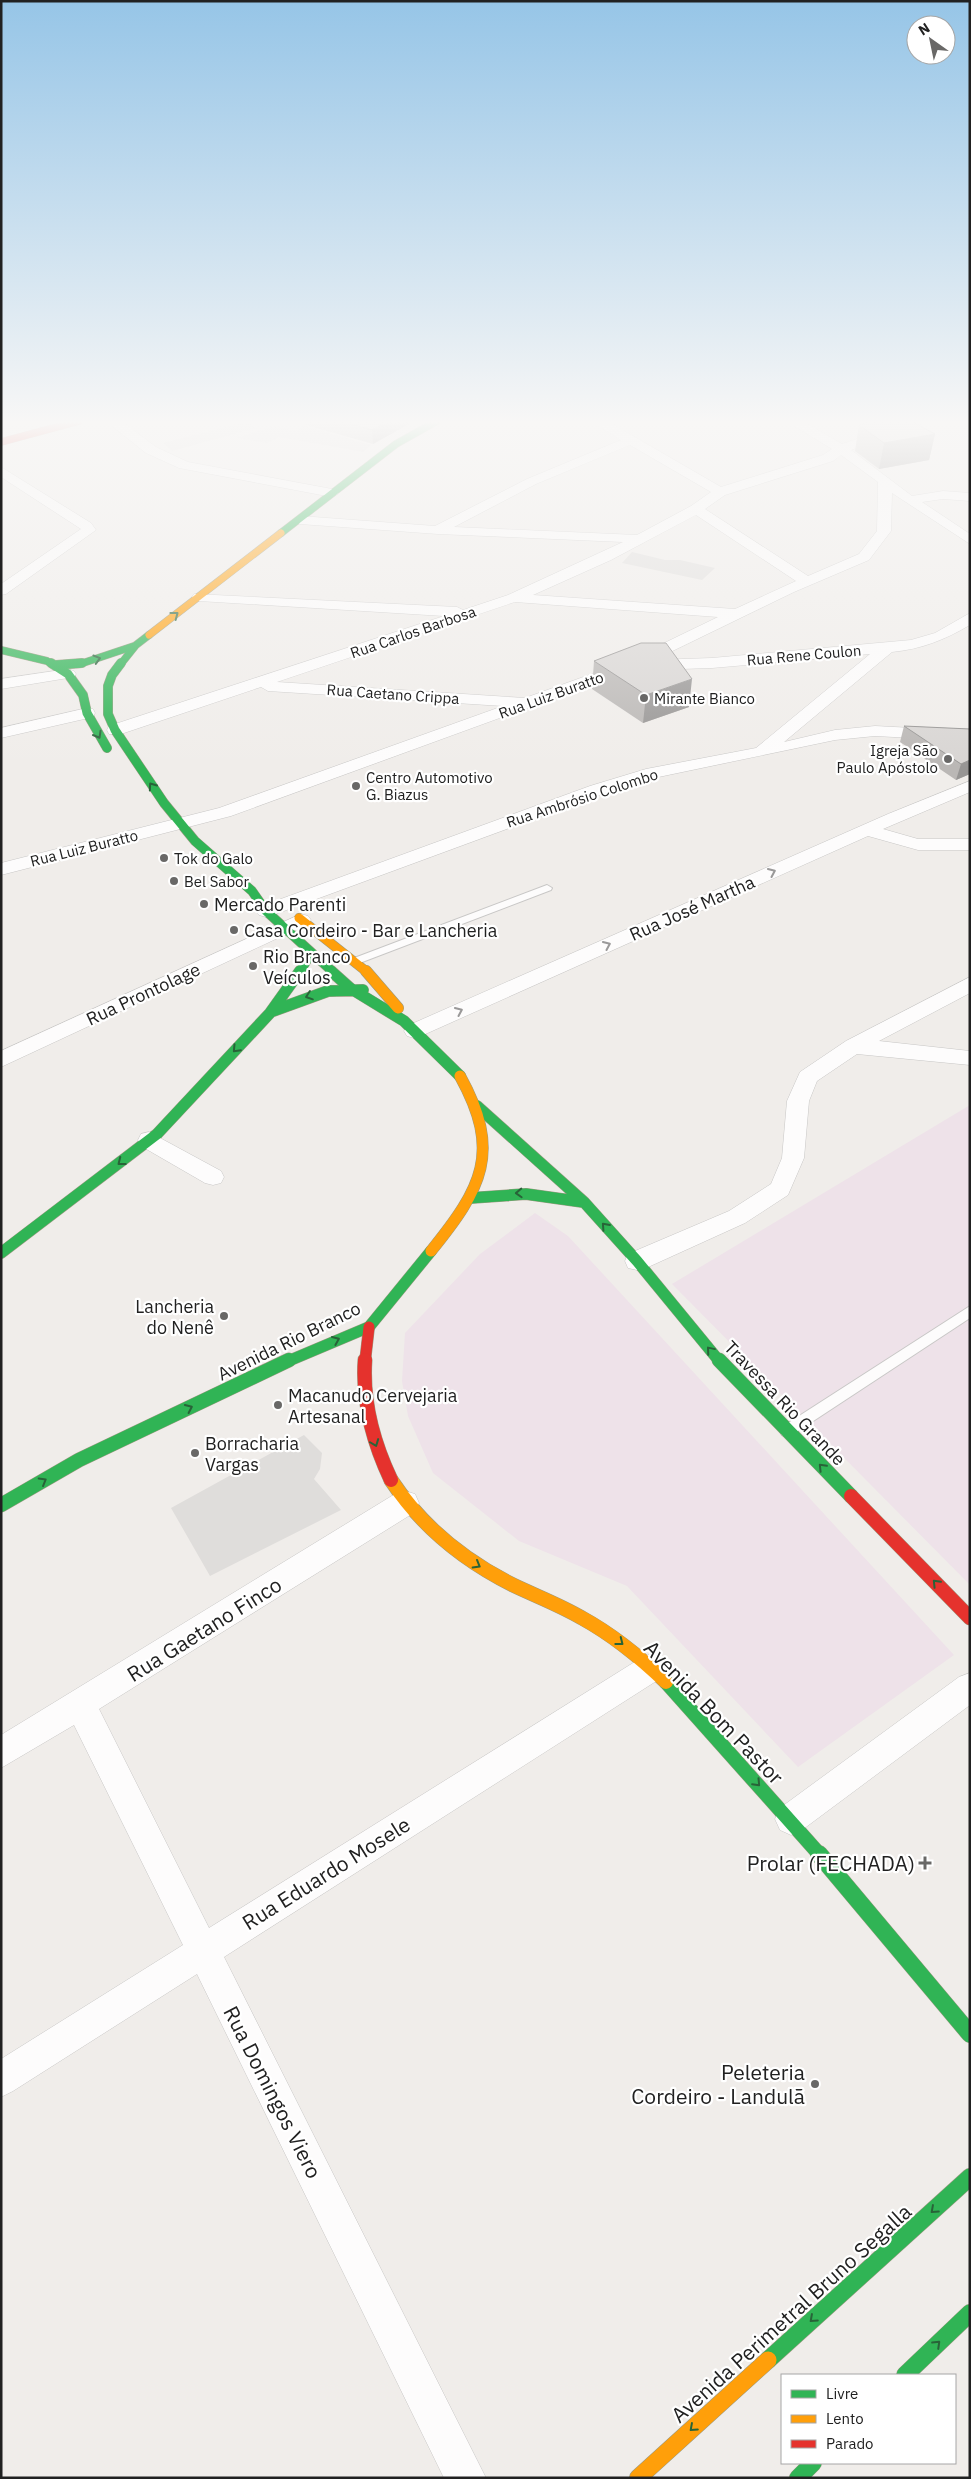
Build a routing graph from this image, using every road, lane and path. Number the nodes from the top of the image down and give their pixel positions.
1 (79, 537) edge
2 (278, 537) edge
3 (587, 537) edge
4 (643, 537) edge
5 (738, 537) edge
6 (880, 537) edge
7 (639, 539) junction
8 (808, 582) junction
9 (1, 591) edge
10 (199, 597) junction
11 (513, 598) junction
12 (470, 612) junction
13 (739, 614) junction
14 (970, 618) edge
15 (136, 645) junction
16 (889, 646) junction
17 (1, 650) edge
18 (632, 665) junction
19 (57, 666) junction
20 (8, 683) edge
21 (256, 685) junction
22 (530, 702) junction
23 (87, 713) junction
24 (115, 730) junction
25 (1, 733) edge
26 (970, 736) edge
27 (760, 752) junction
28 (114, 760) dead end
29 (970, 786) edge
30 (168, 823) junction
31 (868, 830) junction
32 (195, 841) junction
33 (970, 844) edge
34 (1, 869) edge
35 (547, 888) dead end
36 (273, 908) junction
37 (293, 924) junction
38 (311, 952) junction
39 (353, 962) junction
40 (970, 984) edge
41 (350, 988) junction
42 (398, 1007) junction
43 (270, 1013) junction
44 (409, 1026) junction
45 (853, 1046) junction
46 (970, 1058) edge
47 (1, 1060) edge
48 (477, 1106) junction
49 (149, 1140) junction
50 (213, 1177) dead end
51 (470, 1198) junction
52 (584, 1202) junction
53 (1, 1253) edge
54 (637, 1261) junction
55 (970, 1311) edge
56 (369, 1327) junction
57 (787, 1431) junction
58 (405, 1502) junction
59 (1, 1505) edge
60 (970, 1618) edge
61 (651, 1668) junction
62 (970, 1687) edge
63 (80, 1706) junction
64 (1, 1753) edge
65 (791, 1819) junction
66 (203, 1951) junction
67 (970, 2034) edge
68 (1, 2079) edge
69 (970, 2177) edge
70 (970, 2313) edge
71 (906, 2374) edge
72 (812, 2464) edge
73 (466, 2478) edge
74 (638, 2478) edge
75 (798, 2478) edge

1 - 9 street
2 - 10 main road, Avenida Rio Branco
3 - 7 street
4 - 7 street, Rua Carlos Barbosa
5 - 8 street
6 - 8 street, Rua Luiz Buratto
7 - 11 street, Rua Carlos Barbosa
8 - 13 street, Rua Luiz Buratto
10 - 12 street
15 -> 10 main road, Avenida Rio Branco
11 - 12 street, Rua Carlos Barbosa
11 - 13 street
12 - 21 street, Rua Carlos Barbosa
13 - 18 street, Rua Luiz Buratto
14 - 16 street, Rua Rene Coulon
19 -> 15 main road
15 - 24 main road, Avenida Rio Branco
16 - 18 street, Rua Rene Coulon
16 - 27 street, Rua Ambrósio Colombo
17 - 19 main road
18 - 22 street, Rua Luiz Buratto
19 - 20 street
19 - 20 street
19 - 23 main road
21 - 22 street, Rua Caetano Crippa
21 - 24 street, Rua Carlos Barbosa
22 - 30 street, Rua Luiz Buratto
23 - 25 street
23 -> 28 main road
30 -> 24 main road, Avenida Rio Branco
26 - 27 street
27 - 36 street, Rua Ambrósio Colombo
29 - 31 street, Rua José Martha
30 - 32 main road, Avenida Rio Branco
30 - 32 main road, Avenida Rio Branco
30 - 34 street, Rua Luiz Buratto
31 - 33 street
44 -> 31 street, Rua José Martha
32 - 36 main road, Avenida Rio Branco
35 - 39 lane
36 - 37 main road, Avenida Rio Branco
36 - 37 main road, Avenida Rio Branco
37 - 38 main road, Avenida Rio Branco
37 - 39 main road, Avenida Rio Branco
37 - 47 street, Rua Prontolage
38 - 41 main road, Avenida Rio Branco
38 - 43 main road
39 - 42 main road, Avenida Rio Branco
40 - 45 street
41 - 42 main road
41 -> 43 main road
41 - 44 main road, Avenida Rio Branco
42 - 44 main road, Avenida Rio Branco
43 -> 49 main road
44 - 48 main road, Avenida Rio Branco
45 - 46 street
45 - 54 street
48 - 51 main road, Avenida Rio Branco
48 - 52 main road, Travessa Rio Grande
49 - 50 street
49 -> 53 main road
52 -> 51 main road
51 - 56 main road, Avenida Rio Branco
54 -> 52 main road, Travessa Rio Grande
57 -> 54 main road, Travessa Rio Grande
55 - 57 lane
56 -> 58 main road, Avenida Bom Pastor
59 -> 56 main road, Avenida Rio Branco
60 -> 57 main road, Travessa Rio Grande
58 -> 61 main road, Avenida Bom Pastor
58 - 63 street, Rua Gaetano Finco
61 -> 65 main road, Avenida Bom Pastor
61 - 66 street, Rua Eduardo Mosele
62 - 65 street
63 - 64 street, Rua Gaetano Finco
63 - 66 street, Rua Domingos Viero
65 - 67 main road, Avenida Bom Pastor
66 - 68 street, Rua Eduardo Mosele
66 - 73 street, Rua Domingos Viero
69 -> 74 main road, Avenida Perimetral Bruno Segalla
71 -> 70 main road
72 - 75 main road

